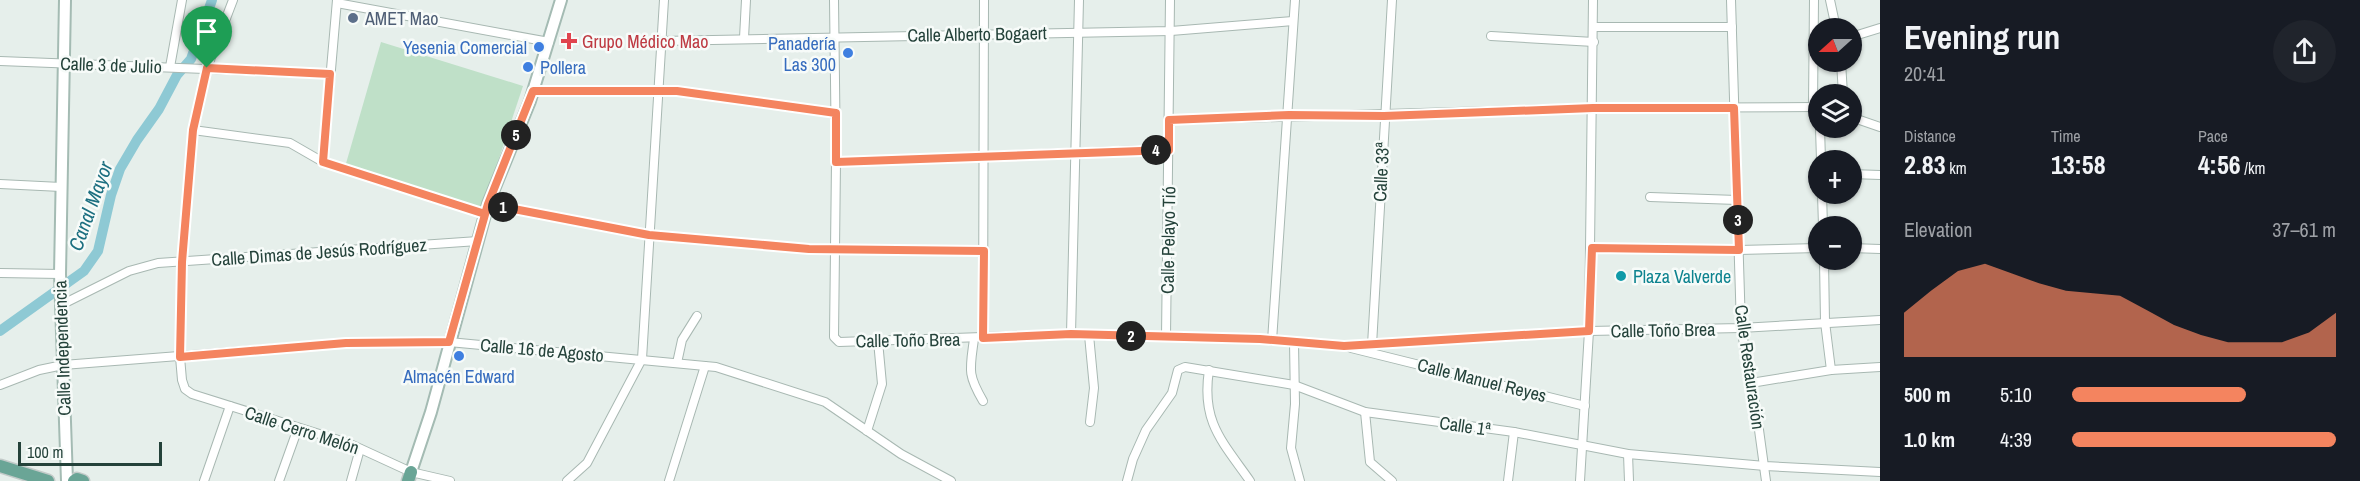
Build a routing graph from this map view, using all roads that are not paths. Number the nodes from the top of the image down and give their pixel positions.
1 (65, 0) edge
2 (182, 0) edge
3 (232, 0) edge
4 (561, 0) edge
5 (664, 0) edge
6 (746, 0) edge
7 (834, 0) edge
8 (984, 0) edge
9 (1079, 0) edge
10 (1170, 0) edge
11 (1294, 0) edge
12 (1392, 0) edge
13 (1593, 0) edge
14 (1731, 0) edge
15 (1814, 0) edge
16 (1830, 0) edge
17 (337, 1) edge
18 (1834, 18) edge
19 (1293, 21) junction
20 (1594, 27) junction
21 (1732, 27) junction
22 (1880, 28) edge
23 (1171, 31) junction
24 (984, 33) junction
25 (1079, 33) junction
26 (1862, 34) edge
27 (833, 36) junction
28 (1491, 36) dead end
29 (744, 38) junction
30 (661, 41) junction
31 (549, 42) junction
32 (1594, 42) junction
33 (0, 61) edge
34 (64, 64) junction
35 (172, 68) junction
36 (207, 68) junction
37 (330, 74) junction
38 (1816, 84) edge
39 (533, 91) junction
40 (657, 91) junction
41 (1808, 106) edge
42 (1593, 108) junction
43 (1734, 108) junction
44 (836, 113) junction
45 (1289, 115) junction
46 (1384, 116) junction
47 (1169, 120) junction
48 (1862, 121) edge
49 (1880, 127) edge
50 (193, 130) junction
51 (1169, 150) junction
52 (1075, 153) junction
53 (985, 158) junction
54 (323, 162) junction
55 (836, 162) junction
56 (1862, 174) edge
57 (1880, 175) edge
58 (0, 184) edge
59 (62, 187) junction
60 (1650, 196) dead end
61 (1737, 200) junction
62 (487, 209) junction
63 (649, 235) junction
64 (478, 241) junction
65 (1592, 248) junction
66 (1808, 248) edge
67 (1862, 248) edge
68 (835, 249) junction
69 (1880, 249) edge
70 (1739, 250) junction
71 (984, 251) junction
72 (182, 262) junction
73 (1824, 270) edge
74 (0, 273) edge
75 (60, 276) junction
76 (61, 302) junction
77 (697, 316) dead end
78 (1880, 320) edge
79 (1825, 322) junction
80 (1741, 328) junction
81 (1589, 331) junction
82 (1071, 334) junction
83 (1089, 335) junction
84 (1166, 337) junction
85 (983, 338) junction
86 (974, 339) junction
87 (1272, 341) junction
88 (449, 342) junction
89 (878, 342) junction
90 (1294, 342) junction
91 (1372, 345) junction
92 (1344, 346) junction
93 (180, 357) junction
94 (642, 359) junction
95 (677, 363) junction
96 (63, 365) junction
97 (705, 366) junction
98 (1880, 367) edge
99 (1209, 370) junction
100 (1831, 370) junction
101 (1751, 383) junction
102 (0, 384) edge
103 (1294, 386) junction
104 (983, 401) dead end
105 (230, 406) junction
106 (1585, 406) junction
107 (1365, 412) junction
108 (1090, 422) dead end
109 (298, 428) junction
110 (867, 431) junction
111 (1514, 432) junction
112 (1582, 444) junction
113 (360, 449) junction
114 (1628, 454) junction
115 (0, 466) edge
116 (1765, 466) junction
117 (1880, 472) edge
118 (409, 477) edge
119 (48, 481) edge
120 (67, 481) edge
121 (75, 481) edge
122 (83, 481) edge
123 (204, 481) edge
124 (279, 481) edge
125 (351, 481) edge
126 (450, 481) edge
127 (567, 481) edge
128 (669, 481) edge
129 (951, 481) edge
130 (1127, 481) edge
131 (1250, 481) edge
132 (1300, 481) edge
133 (1392, 481) edge
134 (1508, 481) edge
135 (1580, 481) edge
136 (1629, 481) edge
137 (1766, 481) edge

1 - 34 main road, Calle Independencia
2 - 35 street
3 - 36 street
4 - 31 main road
5 - 30 street
6 - 29 street
7 - 27 street
8 - 24 street
9 - 25 street
10 - 23 street, Calle Pelayo Tió
11 - 19 street
12 - 46 street, Calle 33ª
13 - 20 street
14 - 21 street, Calle Restauración
15 - 38 street
16 - 18 street
17 - 31 street
17 - 37 street
19 - 23 street, Calle Alberto Bogaert
19 - 45 street
20 - 21 street
20 - 32 street
21 - 43 street, Calle Restauración
22 - 26 street
23 - 25 street, Calle Alberto Bogaert
23 - 47 street, Calle Pelayo Tió
24 - 25 street, Calle Alberto Bogaert
24 - 27 street, Calle Alberto Bogaert
24 - 53 street
25 - 52 street
27 - 29 street, Calle Alberto Bogaert
27 - 44 street
28 - 32 street
29 - 30 street, Calle Alberto Bogaert
30 - 40 street
31 - 39 main road
32 - 42 street
33 - 34 street, Calle 3 de Julio
34 - 35 street, Calle 3 de Julio
34 - 59 main road, Calle Independencia
35 - 36 street, Calle 3 de Julio
36 - 37 street, Calle 3 de Julio
36 - 50 street
37 - 54 street
39 - 40 street
39 - 62 main road
40 - 44 street
40 - 63 street
41 - 43 street
42 - 43 street
42 - 46 street
42 - 65 street
43 - 61 street, Calle Restauración
44 - 55 street
45 - 46 street
45 - 47 street
45 - 87 street
46 - 91 street, Calle 33ª
47 - 51 street, Calle Pelayo Tió
48 - 49 street
50 - 54 street
50 - 72 street
51 - 52 street
51 - 84 street, Calle Pelayo Tió
52 - 53 street
52 - 82 street
53 - 55 street
53 - 71 street
54 - 62 street
55 - 68 street
56 - 57 street
58 - 59 street
59 - 75 main road, Calle Independencia
60 - 61 street
61 - 70 street, Calle Restauración
62 - 63 street
62 - 64 main road
63 - 68 street
63 - 94 street
64 - 72 street, Calle Dimas de Jesús Rodríguez
64 - 88 main road
65 - 70 street
65 - 81 street
66 - 70 street
67 - 69 street
68 - 71 street
68 - 89 street, Calle Toño Brea
70 - 80 street, Calle Restauración
71 - 85 street
72 - 76 street, Calle Dimas de Jesús Rodríguez
72 - 93 street
73 - 79 street
74 - 75 street
75 - 76 main road, Calle Independencia
76 - 96 main road, Calle Independencia
77 - 95 street
78 - 79 street, Calle Toño Brea
79 - 80 street, Calle Toño Brea
79 - 100 street
80 - 81 street, Calle Toño Brea
80 - 101 street, Calle Restauración
81 - 91 street, Calle Toño Brea
81 - 106 street
82 - 83 street, Calle Toño Brea
82 - 85 street, Calle Toño Brea
83 - 84 street, Calle Toño Brea
83 - 108 street
84 - 87 street, Calle Toño Brea
85 - 86 street, Calle Toño Brea
86 - 89 street, Calle Toño Brea
86 - 104 street
87 - 90 street, Calle Toño Brea
88 - 93 street, Calle 16 de Agosto
88 - 94 street, Calle 16 de Agosto
88 - 118 main road
89 - 110 street
90 - 92 street, Calle Toño Brea
90 - 103 street
91 - 92 street, Calle Toño Brea
92 - 106 street, Calle Manuel Reyes
93 - 96 street, Calle 16 de Agosto
93 - 105 street, Calle Cerro Melón
94 - 95 street, Calle 16 de Agosto
94 - 127 street
95 - 97 street, Calle 16 de Agosto
96 - 102 street, Calle 16 de Agosto
96 - 120 main road, Calle Independencia
97 - 110 street, Calle 16 de Agosto
97 - 128 street
98 - 100 street
99 - 103 street, Calle 1ª
99 - 130 street, Calle 1ª
99 - 131 street
100 - 101 street
101 - 116 street, Calle Restauración
103 - 107 street, Calle 1ª
103 - 132 street
105 - 109 street, Calle Cerro Melón
105 - 123 street
106 - 112 street
107 - 111 street, Calle 1ª
107 - 133 street
109 - 113 street, Calle Cerro Melón
109 - 124 street
110 - 129 street, Calle 16 de Agosto
111 - 112 street, Calle 1ª
111 - 134 street
112 - 114 street, Calle 1ª
112 - 135 street
113 - 118 street, Calle Cerro Melón
113 - 125 street
114 - 116 street, Calle 1ª
114 - 136 street
115 - 119 main road
116 - 117 street, Calle 1ª
116 - 137 street, Calle Restauración
118 - 126 street, Calle Cerro Melón
121 - 122 main road

